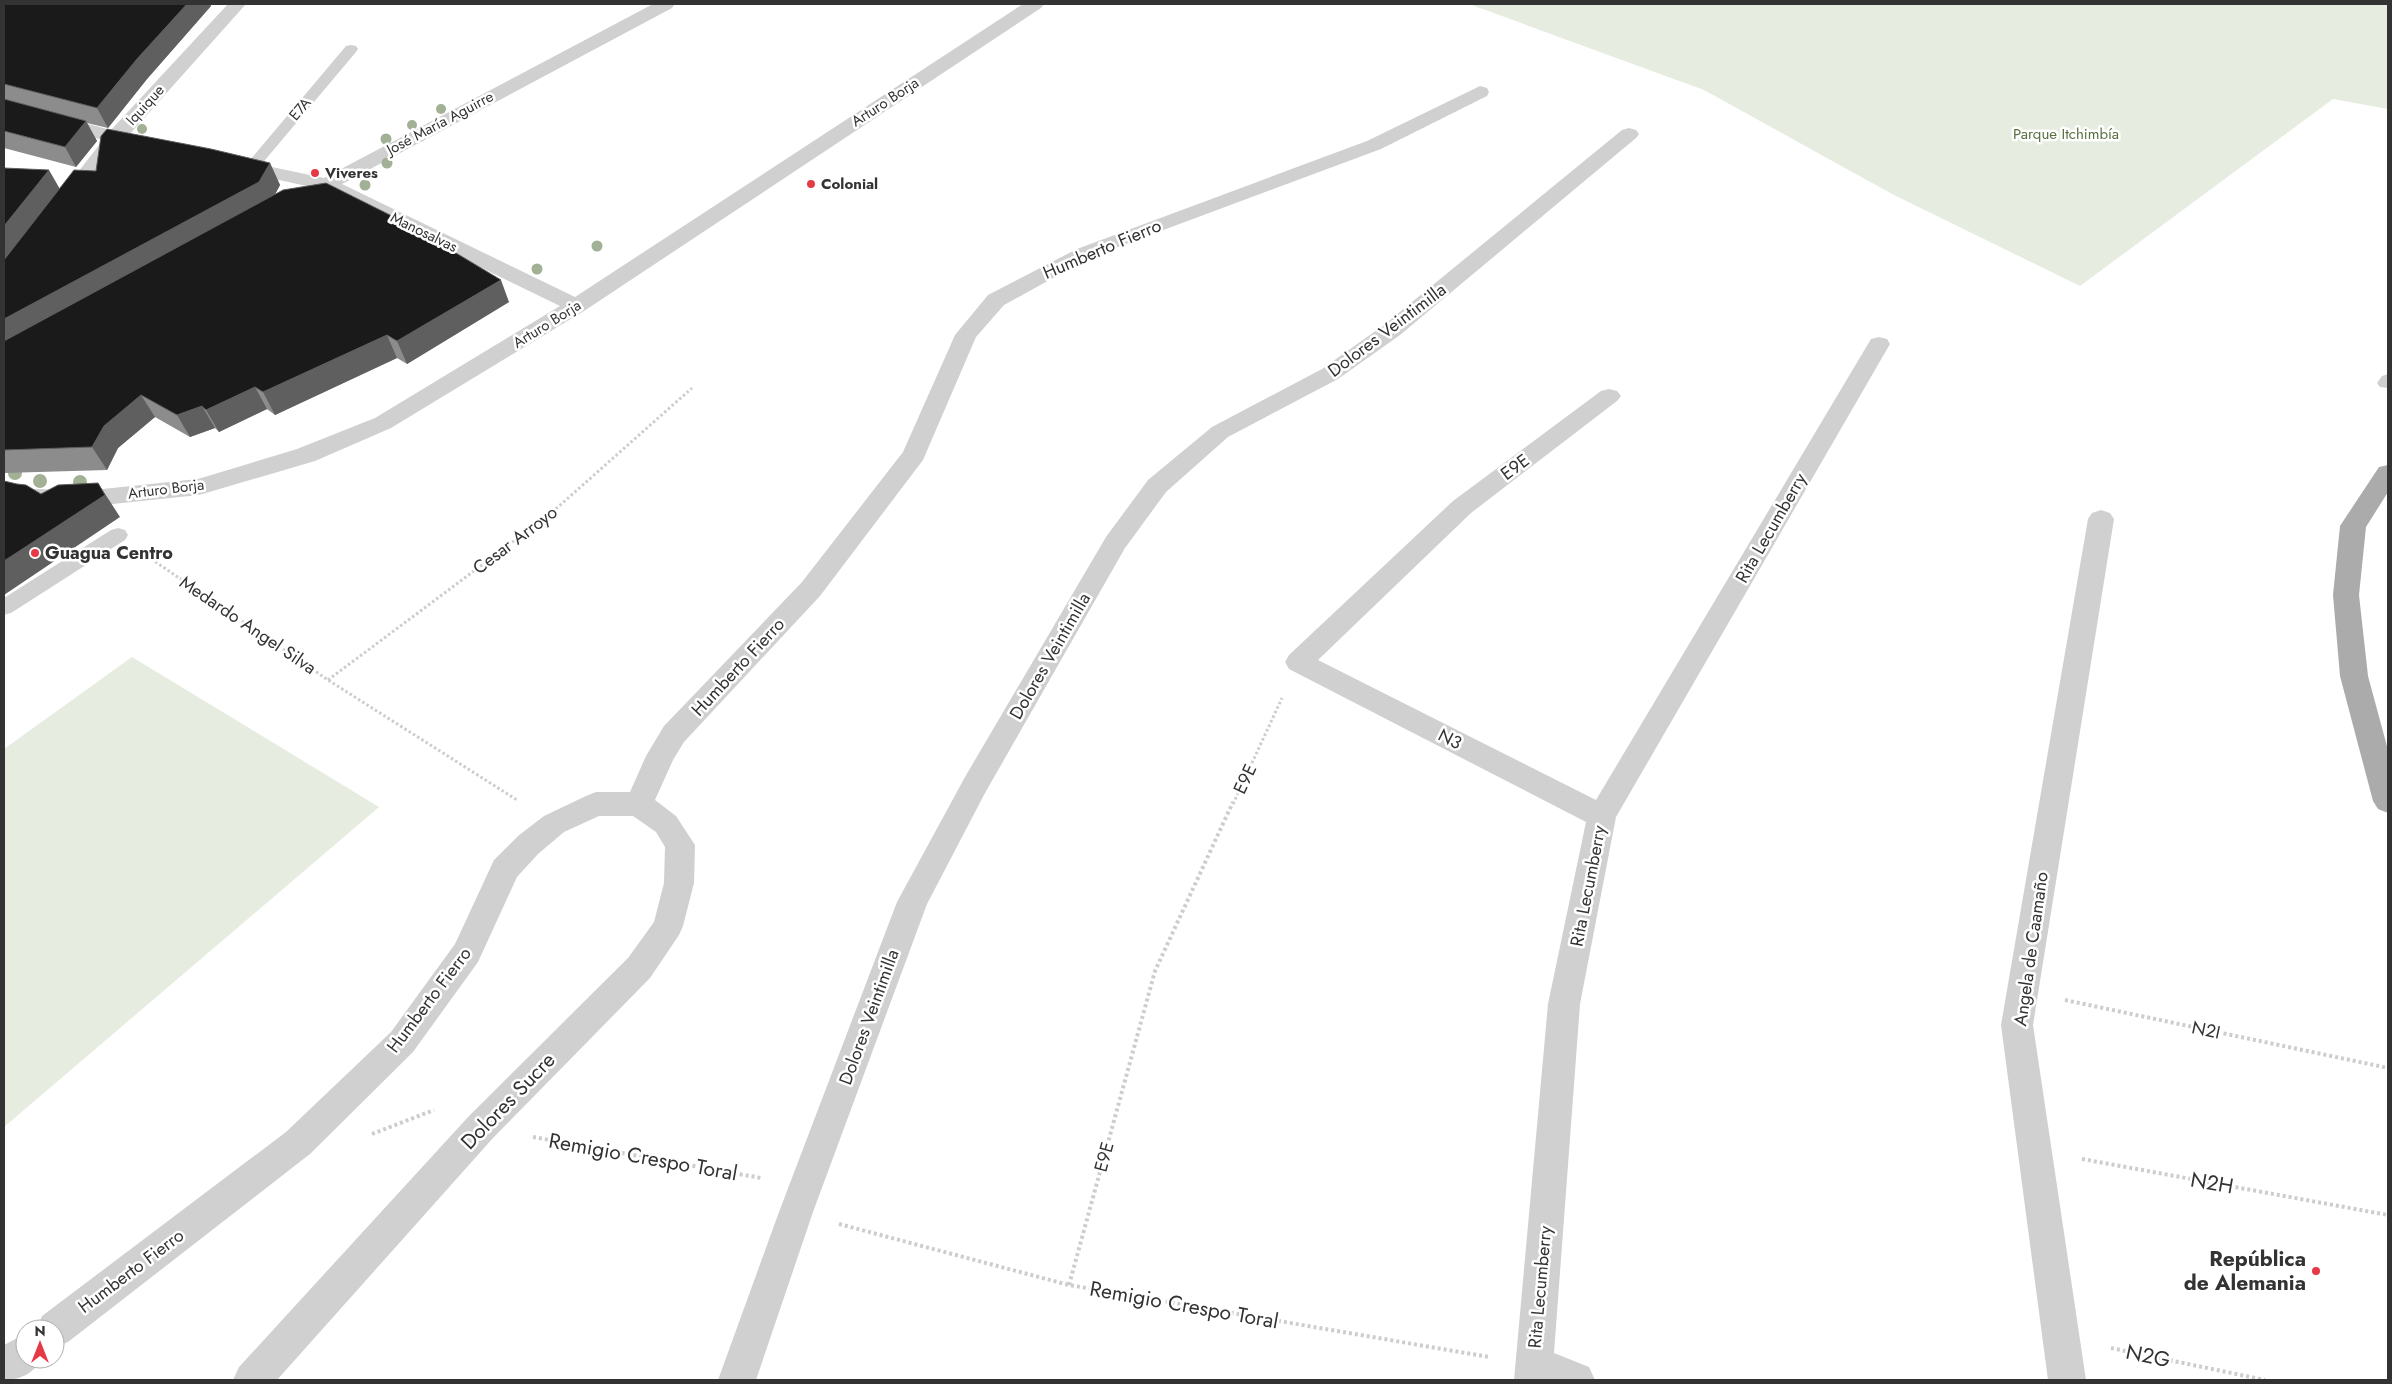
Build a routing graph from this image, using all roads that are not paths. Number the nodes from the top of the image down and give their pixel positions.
1 (237, 4) edge
2 (666, 4) edge
3 (1034, 4) edge
4 (351, 49) dead end
5 (1480, 92) dead end
6 (4, 108) edge
7 (1629, 134) dead end
8 (115, 138) junction
9 (158, 148) edge
10 (222, 162) edge
11 (250, 169) junction
12 (325, 184) junction
13 (58, 211) edge
14 (275, 212) edge
15 (576, 306) junction
16 (1878, 344) dead end
17 (1609, 396) dead end
18 (2388, 473) edge
19 (4, 489) edge
20 (2101, 519) dead end
21 (118, 536) road end
22 (4, 608) edge
23 (1299, 662) joint
24 (2388, 801) edge
25 (639, 804) junction
26 (1602, 816) junction
27 (65, 1321) edge
28 (15, 1360) edge
29 (4, 1368) edge
30 (1533, 1372) edge
31 (252, 1380) edge
32 (737, 1380) edge
33 (1576, 1380) edge
34 (2068, 1380) edge

1 - 8 street, Iquique
2 - 12 street, José María Aguirre
3 - 15 street, Arturo Borja
4 - 11 lane, E7A
5 - 25 street, Humberto Fierro
6 - 8 street
7 - 32 street, Dolores Veintimilla
8 - 9 street
8 - 13 street, Iquique
10 - 11 street, Manosalvas
11 - 12 street, Manosalvas
12 - 14 street, José María Aguirre
12 - 15 street, Manosalvas
15 - 19 street, Arturo Borja
16 - 26 street, Rita Lecumberry
17 - 23 street, E9E
18 - 24 main road
20 - 34 street, Angela de Caamaño
21 - 22 lane
23 - 26 street, N3
25 - 27 street, Humberto Fierro
25 - 31 street, Dolores Sucre
26 - 30 street, Rita Lecumberry
28 - 29 street
30 - 33 street

